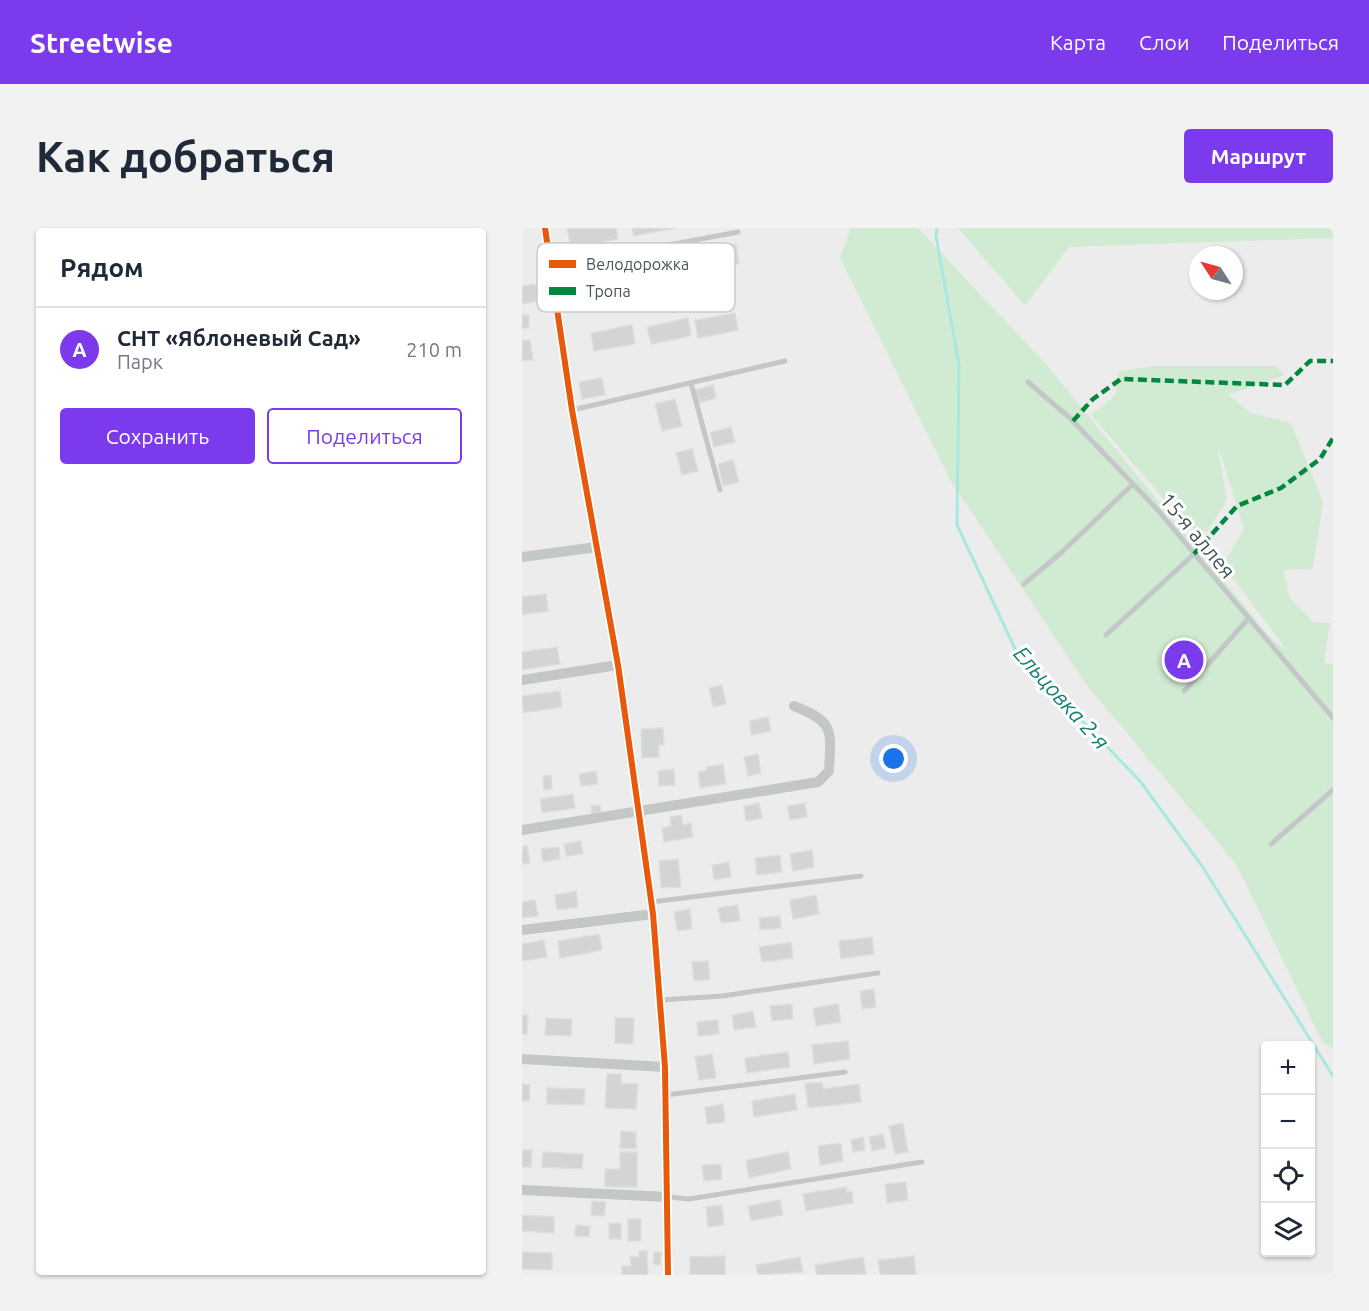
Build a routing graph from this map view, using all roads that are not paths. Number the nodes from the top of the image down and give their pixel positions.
1 (545, 228) edge
2 (738, 232) dead end
3 (547, 243) edge
4 (681, 243) edge
5 (557, 312) edge
6 (785, 362) dead end
7 (1028, 382) dead end
8 (691, 383) junction
9 (572, 410) junction
10 (1132, 484) junction
11 (720, 490) dead end
12 (597, 547) junction
13 (1194, 554) junction
14 (522, 557) edge
15 (1024, 584) dead end
16 (1248, 619) junction
17 (1106, 635) dead end
18 (618, 665) junction
19 (522, 680) edge
20 (1184, 691) dead end
21 (794, 706) dead end
22 (1333, 718) edge
23 (1333, 790) edge
24 (639, 811) junction
25 (522, 830) edge
26 (1271, 844) dead end
27 (861, 876) dead end
28 (651, 902) junction
29 (653, 914) junction
30 (522, 930) edge
31 (879, 973) dead end
32 (658, 1000) junction
33 (522, 1059) edge
34 (665, 1067) junction
35 (845, 1072) dead end
36 (666, 1095) junction
37 (922, 1162) dead end
38 (522, 1190) edge
39 (668, 1197) junction
40 (668, 1275) edge

1 - 3 street
2 - 4 lane
5 - 9 street
6 - 8 lane
7 - 10 lane, 15-я аллея
8 - 9 lane
8 - 11 lane
9 - 12 street
10 - 13 lane, 15-я аллея
10 - 15 lane
12 - 14 street
12 - 18 street
13 - 16 lane, 15-я аллея
13 - 17 lane
16 - 20 lane
16 - 22 lane, 15-я аллея
18 - 19 street
18 - 24 street
21 - 24 street
23 - 26 lane
24 - 25 street
24 - 28 street
27 - 28 lane
28 - 29 street
29 - 30 street
29 - 32 street
31 - 32 lane
32 - 34 street
33 - 34 street
34 - 36 street
35 - 36 lane
36 - 39 street
37 - 39 lane
38 - 39 street
39 - 40 street

